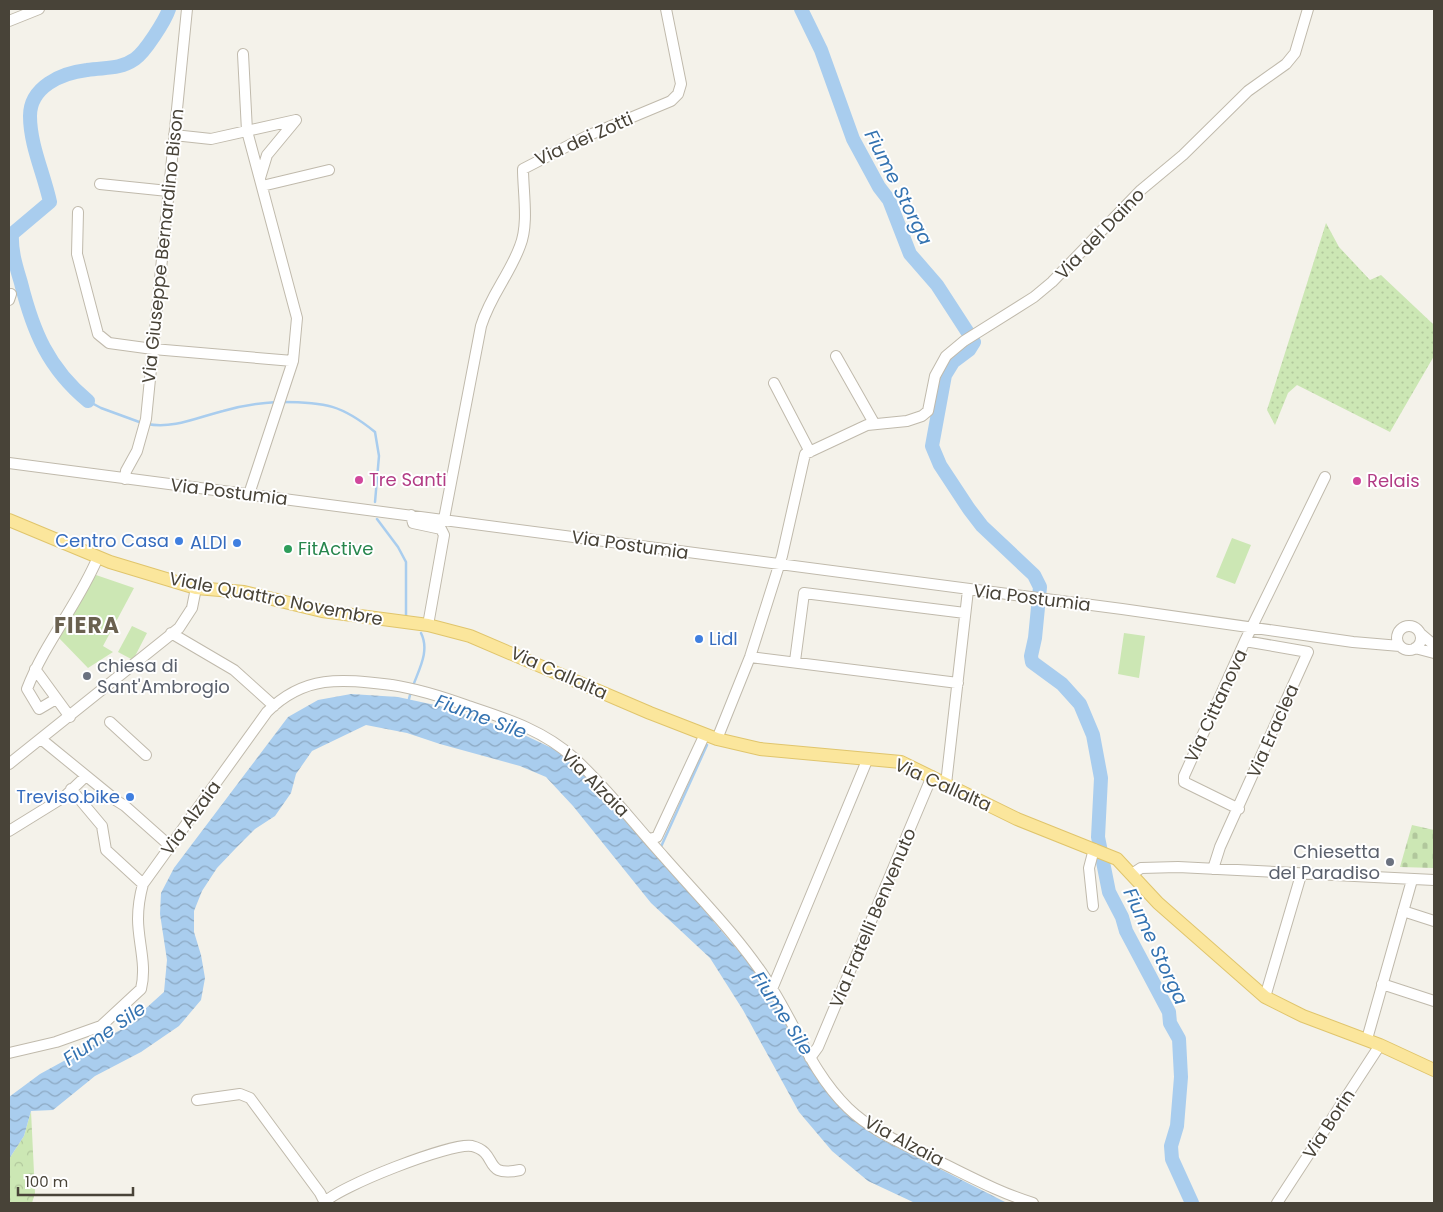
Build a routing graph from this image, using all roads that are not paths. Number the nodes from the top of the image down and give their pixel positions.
1 (38, 9) edge
2 (187, 9) edge
3 (666, 9) edge
4 (1308, 9) edge
5 (9, 21) edge
6 (243, 54) dead end
7 (247, 131) junction
8 (174, 135) junction
9 (328, 170) dead end
10 (260, 182) junction
11 (100, 184) dead end
12 (168, 190) junction
13 (78, 212) dead end
14 (153, 349) junction
15 (836, 356) dead end
16 (293, 361) junction
17 (774, 383) dead end
18 (874, 423) junction
19 (806, 458) junction
20 (9, 463) edge
21 (1325, 477) dead end
22 (125, 479) junction
23 (250, 494) junction
24 (411, 515) junction
25 (9, 520) edge
26 (444, 520) junction
27 (98, 557) junction
28 (778, 565) junction
29 (196, 588) junction
30 (968, 590) junction
31 (965, 613) junction
32 (428, 624) junction
33 (1252, 629) junction
34 (171, 633) junction
35 (1398, 634) junction
36 (1421, 634) junction
37 (1245, 641) junction
38 (1365, 644) junction
39 (1400, 646) junction
40 (1434, 646) edge
41 (1415, 648) junction
42 (1434, 653) edge
43 (750, 657) junction
44 (795, 661) junction
45 (35, 669) junction
46 (958, 683) junction
47 (56, 699) junction
48 (274, 706) junction
49 (70, 717) junction
50 (110, 722) dead end
51 (705, 734) junction
52 (42, 739) junction
53 (717, 739) junction
54 (146, 756) dead end
55 (868, 758) junction
56 (9, 764) edge
57 (86, 776) junction
58 (932, 776) junction
59 (946, 784) junction
60 (72, 789) junction
61 (1239, 809) junction
62 (9, 831) edge
63 (649, 839) junction
64 (170, 846) junction
65 (1094, 849) junction
66 (1213, 869) junction
67 (1132, 874) junction
68 (1301, 875) junction
69 (1412, 880) junction
70 (1434, 880) edge
71 (143, 884) junction
72 (1093, 906) dead end
73 (1404, 911) junction
74 (1434, 920) edge
75 (1382, 984) junction
76 (772, 989) junction
77 (1265, 997) junction
78 (1434, 1001) edge
79 (1366, 1039) junction
80 (1380, 1045) junction
81 (9, 1053) edge
82 (810, 1058) junction
83 (1434, 1070) edge
84 (197, 1100) dead end
85 (520, 1170) dead end
86 (324, 1202) edge
87 (1033, 1203) edge
88 (1277, 1203) edge

1 - 5 street
2 - 8 street, Via Giuseppe Bernardino Bison
3 - 26 street, Via dei Zotti
4 - 18 street, Via del Daino
6 - 7 street
7 - 8 street
7 - 10 street
7 - 10 street
8 - 12 street, Via Giuseppe Bernardino Bison
9 - 10 street
10 - 16 street
11 - 12 street
12 - 14 street, Via Giuseppe Bernardino Bison
13 - 14 street
14 - 16 street
14 - 22 street, Via Giuseppe Bernardino Bison
15 - 18 street
16 - 23 street
17 - 19 street
18 - 19 street, Via del Daino
19 - 28 street
20 - 22 street, Via Postumia
21 - 33 street
22 - 23 street, Via Postumia
23 - 24 street, Via Postumia
24 - 26 street, Via Postumia
24 - 32 street
25 - 27 main road, Viale Quattro Novembre
26 - 28 street, Via Postumia
27 - 29 main road, Viale Quattro Novembre
27 - 45 street
28 - 30 street, Via Postumia
28 - 43 street
29 - 32 main road, Viale Quattro Novembre
29 - 34 street
30 - 31 street
30 - 33 street, Via Postumia
31 - 44 street
31 - 46 street
32 - 51 main road, Via Callalta
33 - 37 street, Via Cittanova
33 - 38 street, Via Postumia
34 - 48 street
34 - 49 street
35 - 36 street, Via Postumia
35 - 38 street, Via Postumia
35 - 39 street
36 - 40 street
36 - 41 street
37 - 61 street, Via Cittanova
37 - 61 street, Via Eraclea
38 - 39 street, Via Postumia
39 - 41 street, Via Postumia
41 - 42 street, Via Postumia
43 - 44 street
43 - 53 street
44 - 46 street
45 - 47 street
45 - 47 street
46 - 59 street
47 - 49 street
48 - 63 street, Via Alzaia
48 - 64 street, Via Alzaia
49 - 52 street
50 - 54 street
51 - 53 main road, Via Callalta
51 - 63 street
52 - 56 street
52 - 57 street
53 - 55 main road, Via Callalta
55 - 58 main road, Via Callalta
55 - 76 street
57 - 60 street
57 - 64 street
58 - 59 main road, Via Callalta
58 - 82 street, Via Fratelli Benvenuto
59 - 65 main road, Via Callalta
60 - 62 street
60 - 71 street
61 - 66 street, Via Eraclea
63 - 76 street, Via Alzaia
64 - 71 street, Via Alzaia
65 - 67 main road, Via Callalta
65 - 72 street
66 - 67 street
66 - 68 street
67 - 77 main road, Via Callalta
68 - 69 street
68 - 77 street
69 - 70 street
69 - 73 street
71 - 81 street, Via Alzaia
73 - 74 street
73 - 75 street
75 - 78 street
75 - 79 street
76 - 82 street, Via Alzaia
77 - 79 main road, Via Callalta
79 - 80 main road, Via Callalta
80 - 83 main road, Via Callalta
80 - 88 street, Via Borin
82 - 87 street, Via Alzaia
84 - 86 street
85 - 86 street

